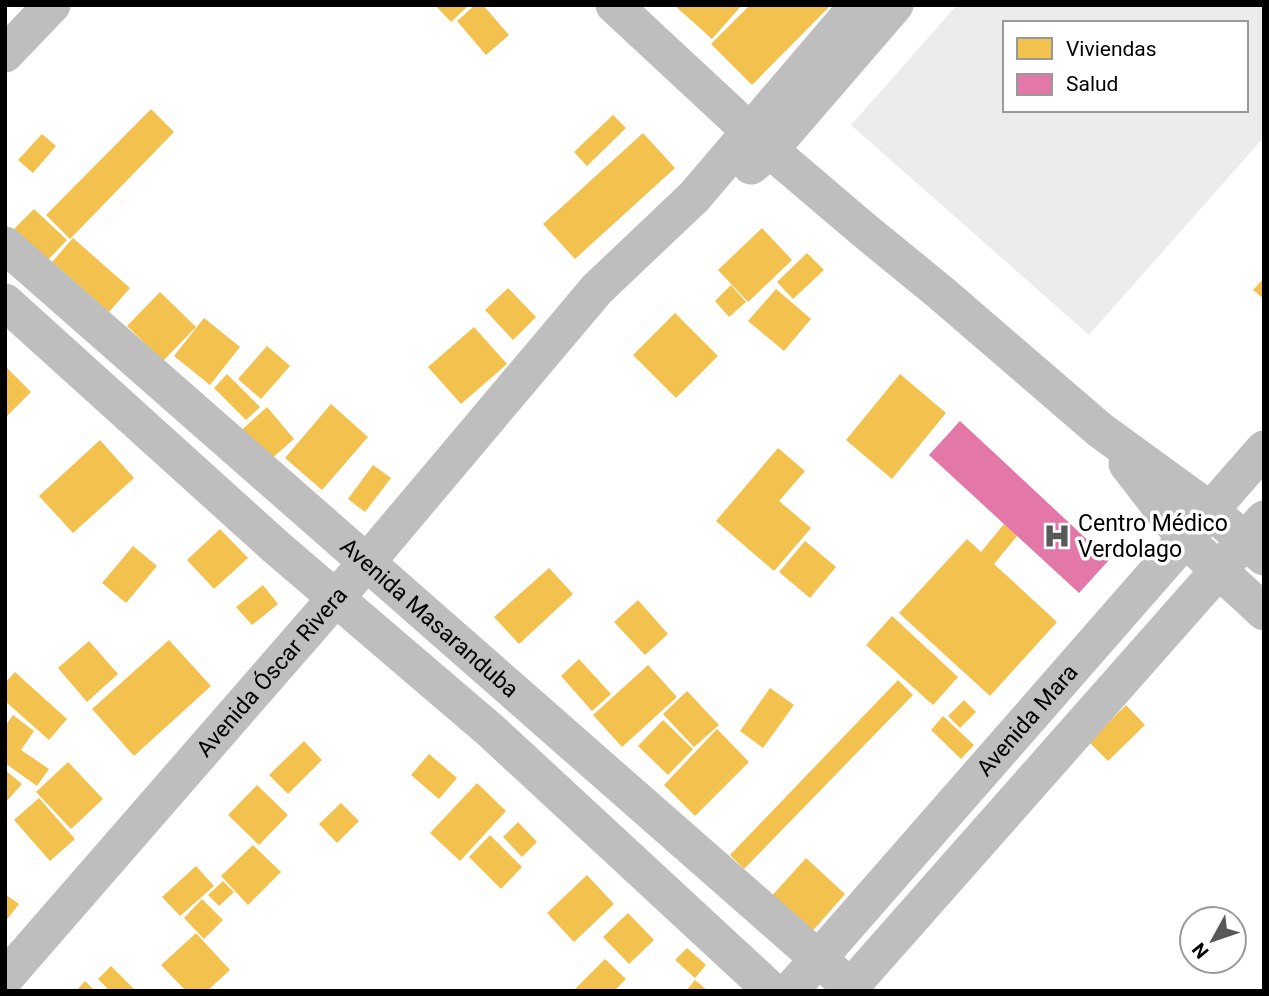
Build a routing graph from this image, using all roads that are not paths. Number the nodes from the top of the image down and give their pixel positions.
1 (52, 5) edge
2 (614, 5) edge
3 (858, 5) edge
4 (895, 5) edge
5 (5, 54) edge
6 (761, 141) junction
7 (5, 245) edge
8 (5, 302) edge
9 (1100, 430) junction
10 (1264, 449) edge
11 (1210, 510) junction
12 (1185, 539) junction
13 (1257, 539) edge
14 (367, 562) junction
15 (1217, 570) junction
16 (336, 597) junction
17 (1264, 612) edge
18 (818, 959) junction
19 (5, 978) edge
20 (851, 989) edge
21 (772, 991) edge
22 (790, 991) edge

1 - 5 street
2 - 6 street
3 - 6 street, Avenida Óscar Rivera
4 - 6 street, Avenida Óscar Rivera
6 - 9 street
6 - 14 street, Avenida Óscar Rivera
7 - 14 street, Avenida Masaranduba
8 - 16 street
9 - 11 street
9 - 12 street
10 - 11 street, Avenida Mara
11 - 12 street, Avenida Mara
11 - 13 street
12 - 15 street
12 - 18 street, Avenida Mara
13 - 15 street, Avenida Mara
14 - 16 street, Avenida Óscar Rivera
14 - 18 street, Avenida Masaranduba
15 - 17 street
15 - 20 street, Avenida Mara
16 - 19 street, Avenida Óscar Rivera
16 - 21 street
18 - 20 street, Avenida Masaranduba
18 - 22 street, Avenida Mara

